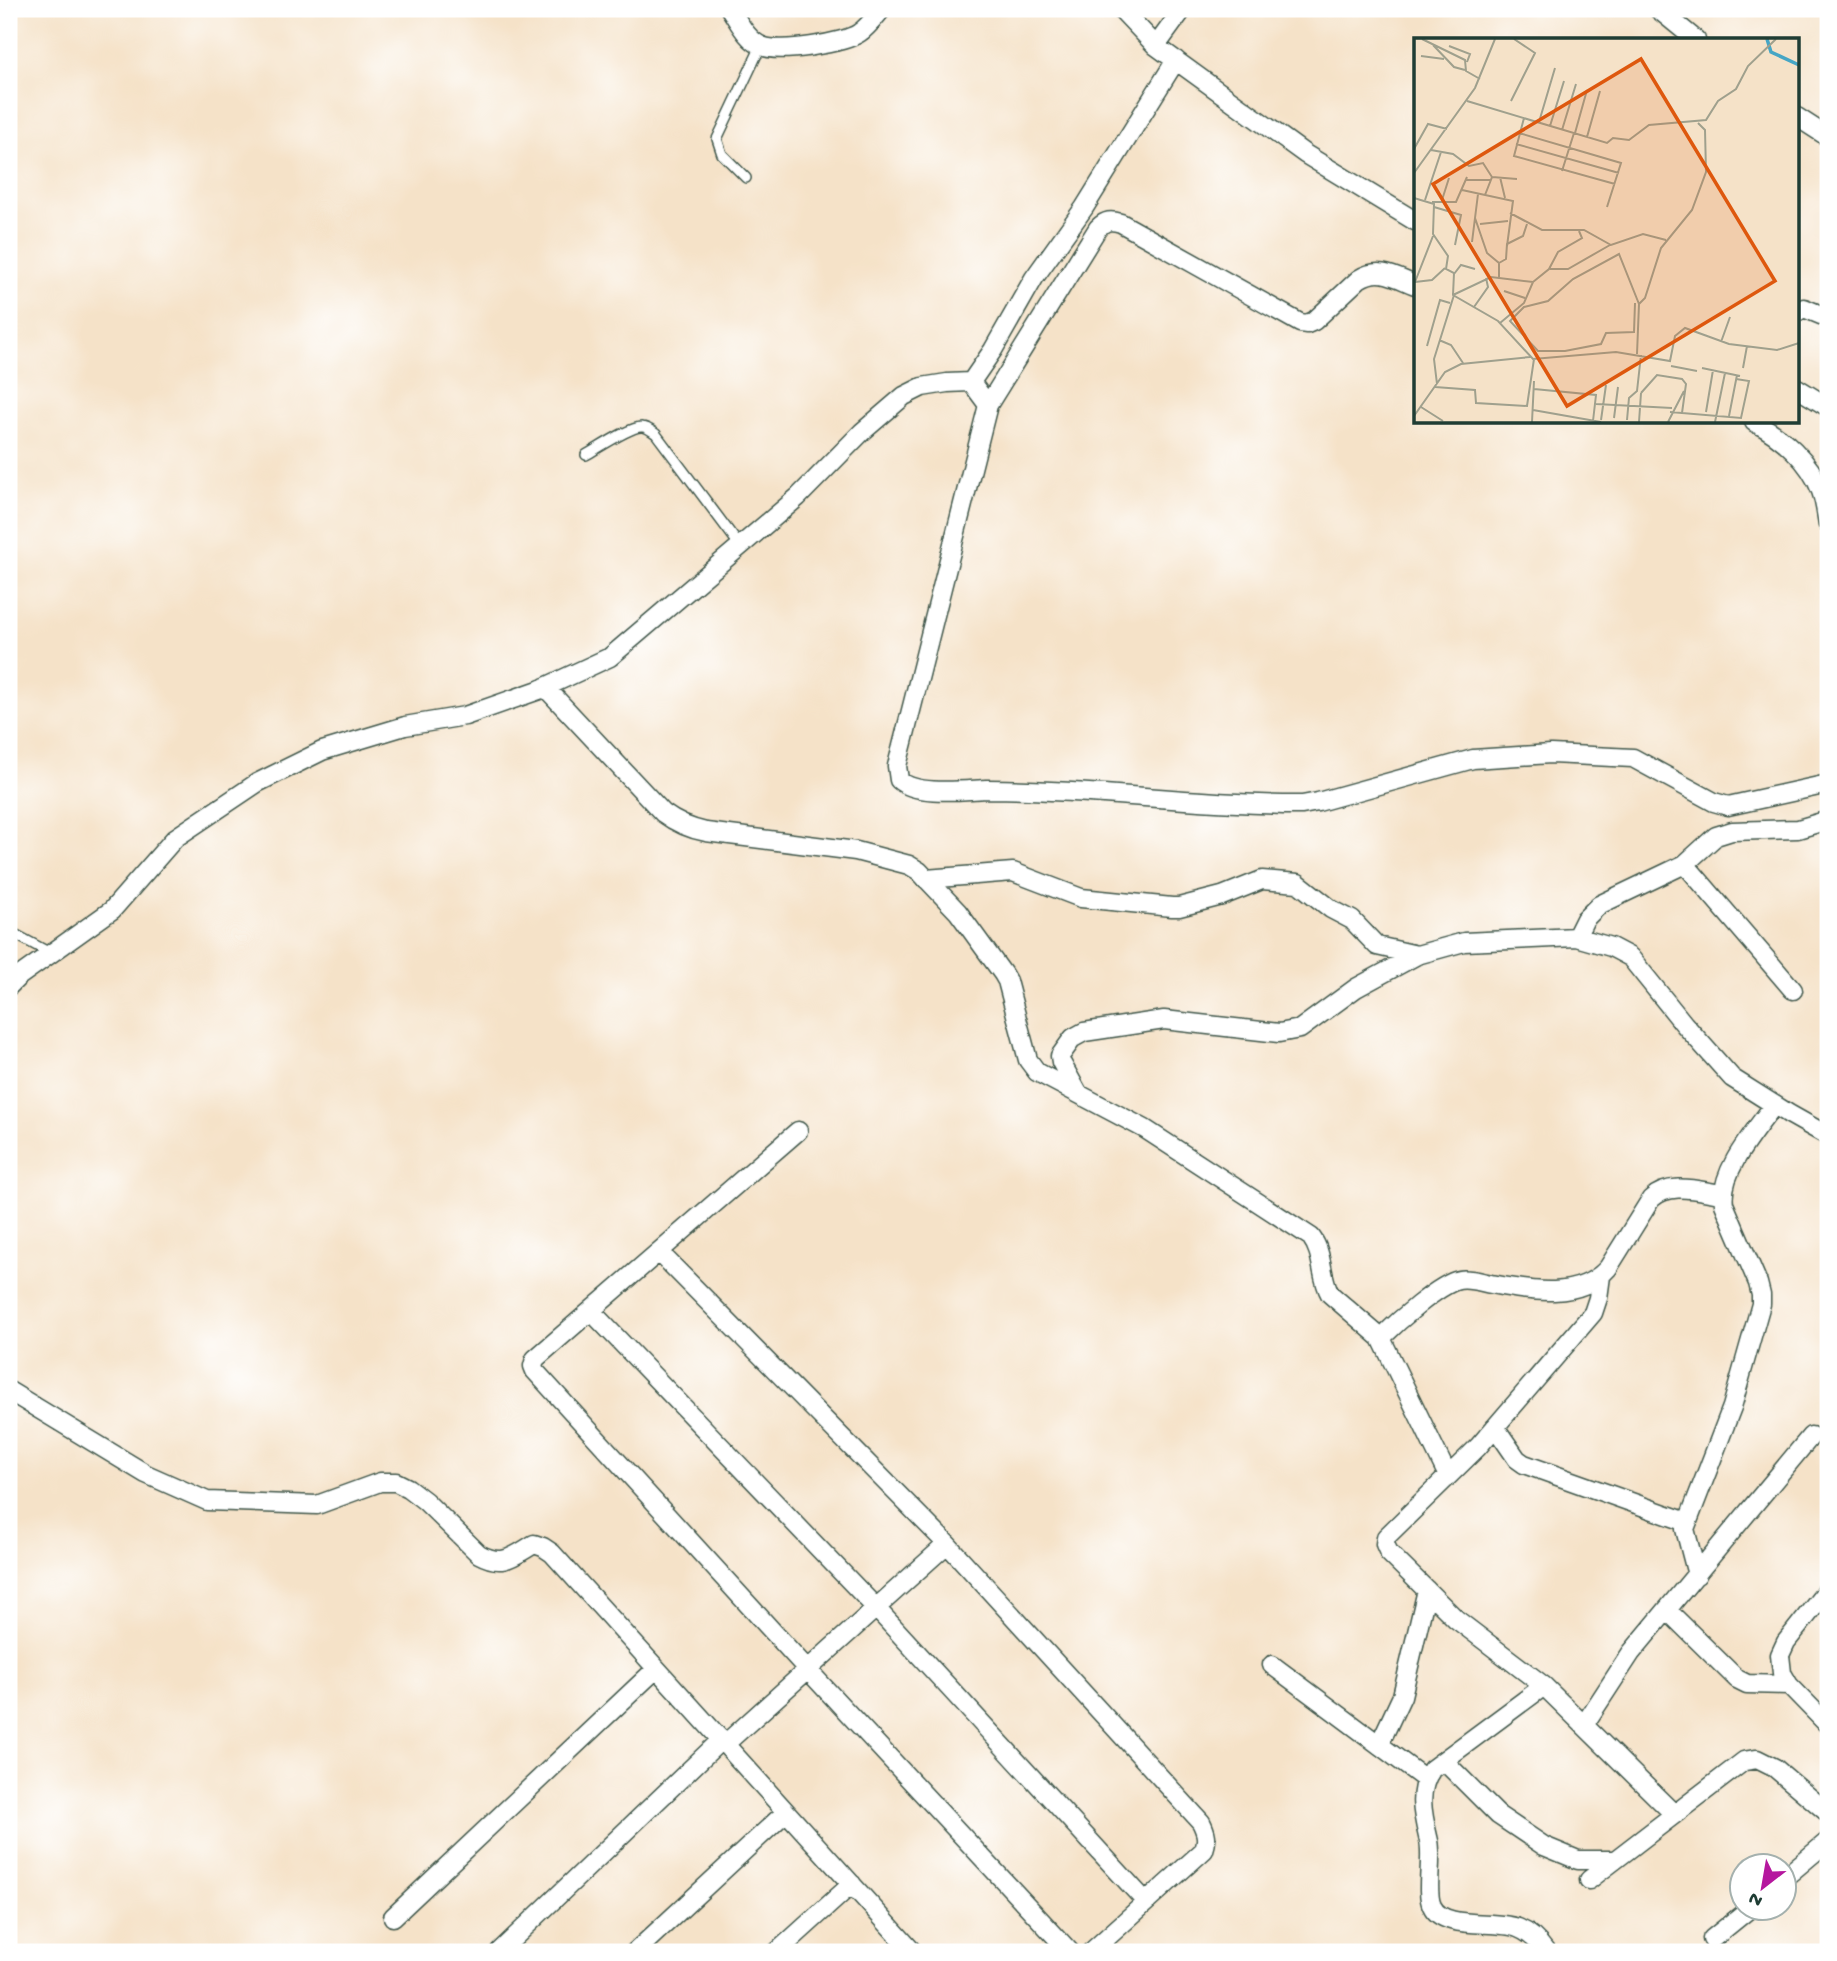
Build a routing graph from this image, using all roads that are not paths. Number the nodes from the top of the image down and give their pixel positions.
1 (730, 9) edge
2 (882, 9) edge
3 (1121, 9) edge
4 (1183, 9) edge
5 (1658, 9) edge
6 (1694, 38) edge
7 (761, 46) junction
8 (1156, 46) junction
9 (1176, 60) junction
10 (1798, 118) edge
11 (1828, 137) edge
12 (746, 178) dead end
13 (1414, 220) edge
14 (1414, 285) edge
15 (1798, 311) edge
16 (1828, 318) edge
17 (971, 382) junction
18 (1798, 389) edge
19 (988, 405) junction
20 (1828, 407) edge
21 (1758, 424) edge
22 (586, 455) dead end
23 (1828, 524) edge
24 (740, 546) junction
25 (545, 687) junction
26 (1828, 784) edge
27 (1828, 820) edge
28 (1685, 864) junction
29 (926, 879) junction
30 (9, 931) edge
31 (1576, 937) junction
32 (50, 953) junction
33 (1417, 955) junction
34 (9, 986) edge
35 (1793, 990) dead end
36 (1078, 1093) junction
37 (1773, 1105) junction
38 (798, 1131) dead end
39 (1828, 1136) edge
40 (1723, 1194) junction
41 (659, 1252) junction
42 (1601, 1276) junction
43 (591, 1311) junction
44 (1381, 1338) junction
45 (9, 1391) edge
46 (1495, 1427) junction
47 (1811, 1436) dead end
48 (1448, 1476) junction
49 (1687, 1522) junction
50 (947, 1544) junction
51 (1697, 1575) junction
52 (1828, 1589) edge
53 (1427, 1590) junction
54 (876, 1608) junction
55 (1667, 1610) junction
56 (1272, 1665) dead end
57 (656, 1669) junction
58 (807, 1669) junction
59 (1789, 1685) junction
60 (1544, 1686) junction
61 (1584, 1725) junction
62 (1828, 1725) edge
63 (723, 1742) junction
64 (1379, 1745) junction
65 (1444, 1761) junction
66 (1425, 1779) junction
67 (786, 1812) junction
68 (1828, 1813) edge
69 (1674, 1814) junction
70 (1828, 1841) edge
71 (1614, 1860) junction
72 (1798, 1866) edge
73 (1589, 1880) dead end
74 (852, 1884) junction
75 (1146, 1902) junction
76 (393, 1917) dead end
77 (1732, 1923) edge
78 (1712, 1939) dead end
79 (910, 1951) edge
80 (499, 1952) edge
81 (635, 1952) edge
82 (777, 1952) edge
83 (1070, 1952) edge
84 (1091, 1952) edge
85 (1546, 1952) edge

1 - 7 street
2 - 7 street
3 - 8 street
4 - 8 street
5 - 6 street
7 - 12 lane
8 - 9 street
9 - 13 street
9 - 17 street
10 - 11 street
14 - 19 street
15 - 16 street
17 - 19 street
17 - 24 street
18 - 20 street
19 - 26 street
21 - 23 street
22 - 24 lane
24 - 25 street
25 - 29 street
25 - 32 street
27 - 28 street
28 - 31 street
28 - 35 street
29 - 33 street
29 - 36 street
30 - 32 lane
31 - 33 street
31 - 37 street
32 - 34 street
33 - 36 street
36 - 44 street
37 - 39 street
37 - 40 street
38 - 41 street
40 - 42 street
40 - 49 street
41 - 43 street
41 - 50 street
42 - 44 street
42 - 46 street
43 - 54 street
43 - 58 street
44 - 48 street
45 - 57 street
46 - 48 street
46 - 49 street
47 - 51 street
48 - 53 street
49 - 51 street
50 - 54 street
50 - 75 street
51 - 55 street
52 - 59 street
53 - 60 street
53 - 64 street
54 - 58 street
54 - 75 street
55 - 59 street
55 - 61 street
56 - 64 street
57 - 63 street
57 - 76 street
58 - 63 street
58 - 83 street
59 - 62 street
60 - 61 street
60 - 65 street
61 - 69 street
63 - 67 street
63 - 80 street
64 - 66 street
65 - 66 street
65 - 71 street
66 - 85 street
67 - 74 street
67 - 81 street
68 - 69 street
69 - 71 street
70 - 72 street
71 - 73 street
74 - 79 street
74 - 82 street
75 - 84 street
77 - 78 street

